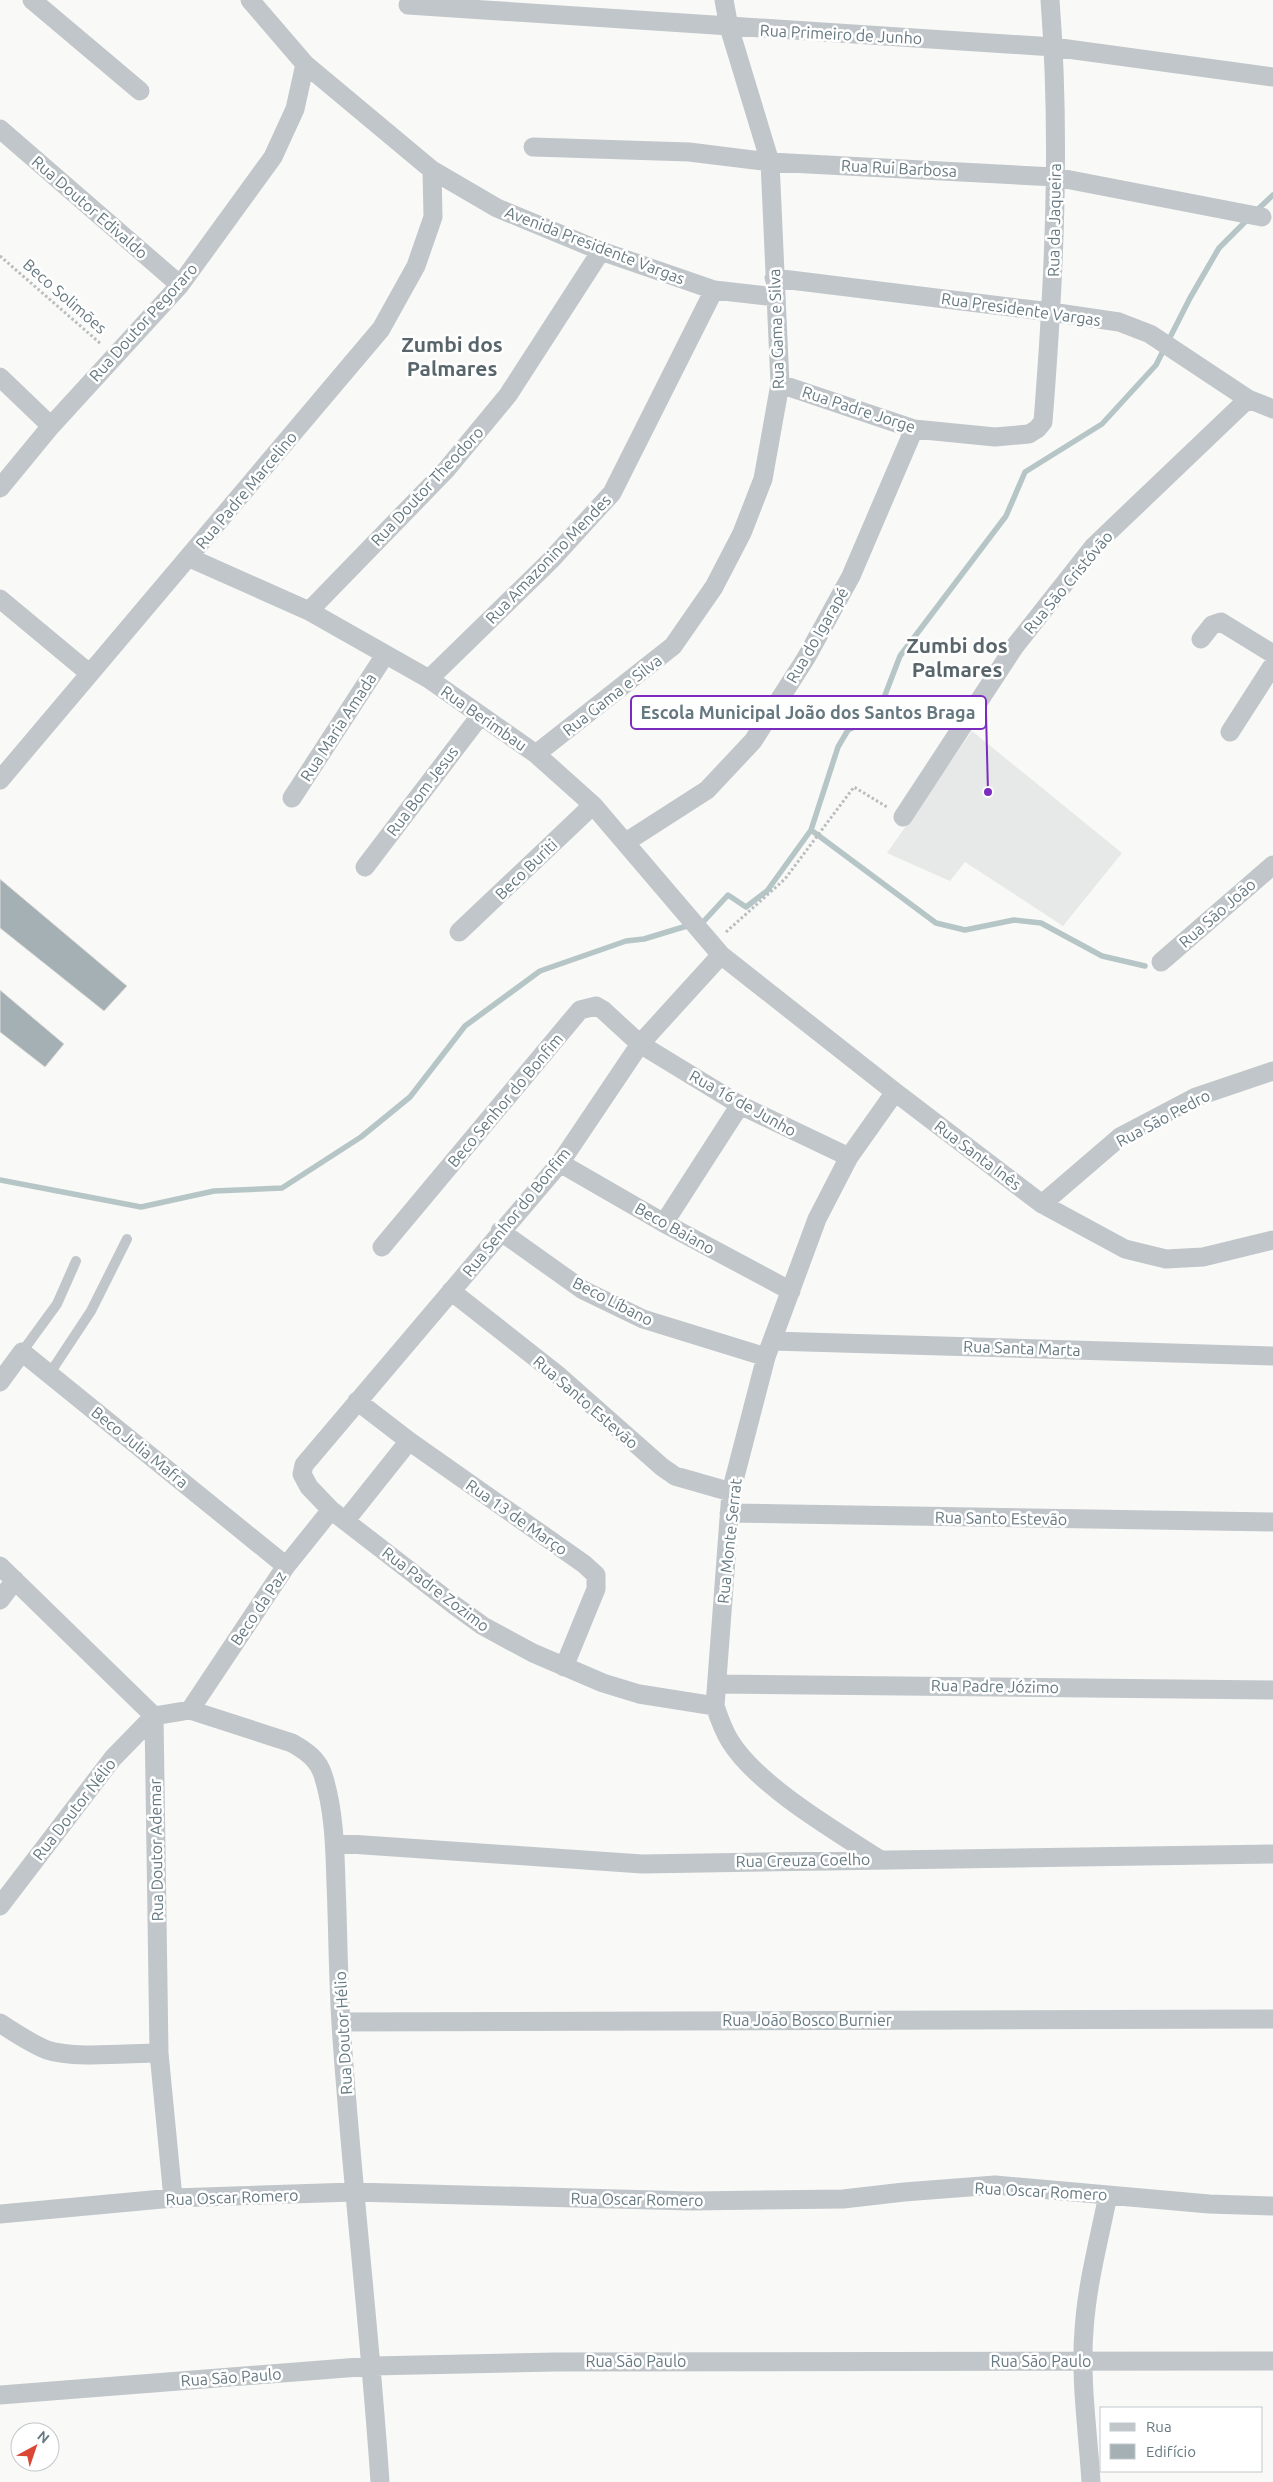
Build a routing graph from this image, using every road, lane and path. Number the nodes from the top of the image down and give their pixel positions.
1 (32, 0) edge
2 (250, 0) edge
3 (724, 0) edge
4 (1050, 0) edge
5 (408, 5) dead end
6 (729, 27) junction
7 (1054, 47) junction
8 (305, 64) junction
9 (1273, 77) edge
10 (140, 91) dead end
11 (0, 129) edge
12 (533, 146) dead end
13 (770, 162) junction
14 (432, 170) junction
15 (1056, 177) junction
16 (1262, 217) dead end
17 (601, 251) junction
18 (0, 256) edge
19 (774, 278) junction
20 (180, 285) junction
21 (714, 290) junction
22 (776, 297) junction
23 (1051, 312) junction
24 (113, 356) junction
25 (0, 377) edge
26 (780, 384) junction
27 (1248, 399) junction
28 (1273, 409) edge
29 (51, 426) junction
30 (914, 429) junction
31 (1029, 434) joint
32 (0, 488) edge
33 (190, 558) junction
34 (0, 599) edge
35 (309, 611) junction
36 (1201, 639) dead end
37 (1273, 654) edge
38 (385, 655) junction
39 (1273, 665) edge
40 (89, 673) junction
41 (429, 679) junction
42 (480, 716) junction
43 (1230, 732) dead end
44 (536, 754) junction
45 (0, 780) edge
46 (292, 798) dead end
47 (592, 805) junction
48 (903, 817) joint
49 (626, 842) junction
50 (1273, 865) edge
51 (365, 867) dead end
52 (459, 932) dead end
53 (717, 949) junction
54 (1161, 962) dead end
55 (640, 1044) junction
56 (1273, 1070) edge
57 (895, 1092) junction
58 (740, 1105) junction
59 (849, 1157) junction
60 (560, 1163) junction
61 (1042, 1204) junction
62 (664, 1223) junction
63 (500, 1231) junction
64 (127, 1239) dead end
65 (1273, 1240) edge
66 (382, 1247) dead end
67 (76, 1260) dead end
68 (791, 1291) junction
69 (451, 1292) junction
70 (769, 1349) junction
71 (22, 1352) junction
72 (1273, 1356) edge
73 (50, 1373) junction
74 (0, 1382) edge
75 (357, 1401) junction
76 (409, 1441) junction
77 (304, 1465) joint
78 (731, 1492) junction
79 (729, 1513) junction
80 (338, 1515) junction
81 (1273, 1522) edge
82 (0, 1566) edge
83 (286, 1566) junction
84 (15, 1580) junction
85 (0, 1600) edge
86 (564, 1667) junction
87 (717, 1684) junction
88 (1273, 1690) edge
89 (715, 1706) junction
90 (190, 1710) junction
91 (154, 1716) junction
92 (335, 1843) junction
93 (1273, 1854) edge
94 (879, 1859) junction
95 (0, 1906) edge
96 (1273, 2019) edge
97 (341, 2022) junction
98 (0, 2023) edge
99 (159, 2052) junction
100 (353, 2192) junction
101 (1108, 2195) junction
102 (173, 2198) junction
103 (1273, 2206) edge
104 (0, 2214) edge
105 (1083, 2360) junction
106 (1273, 2361) edge
107 (372, 2366) junction
108 (0, 2395) edge
109 (380, 2482) edge
110 (1092, 2482) edge

1 - 10 street
2 - 8 street, Avenida Presidente Vargas
3 - 6 street, Rua Gama e Silva
4 - 7 street, Rua da Jaqueira
5 - 6 street, Rua Primeiro de Junho
6 - 7 street, Rua Primeiro de Junho
6 - 13 street, Rua Gama e Silva
7 - 9 street, Rua Primeiro de Junho
7 - 15 street, Rua da Jaqueira
8 - 14 street, Avenida Presidente Vargas
8 - 20 street, Rua Doutor Pegoraro
11 - 20 street, Rua Doutor Edivaldo
12 - 13 street, Rua Rui Barbosa
13 - 15 street, Rua Rui Barbosa
13 - 19 street, Rua Gama e Silva
14 - 17 street, Avenida Presidente Vargas
14 - 33 street, Rua Padre Marcelino
15 - 16 street, Rua Rui Barbosa
15 - 23 street, Rua da Jaqueira
17 - 21 street, Avenida Presidente Vargas
17 - 35 street, Rua Doutor Theodoro
18 - 24 path, Beco Solimões
19 - 22 street, Rua Gama e Silva
19 - 23 street, Rua Presidente Vargas
20 - 24 street, Rua Doutor Pegoraro
21 - 22 street, Avenida Presidente Vargas
21 - 41 street, Rua Amazonino Mendes
22 - 26 street, Rua Gama e Silva
23 - 27 street, Rua Presidente Vargas
23 - 31 street, Rua da Jaqueira
24 - 29 street, Rua Doutor Pegoraro
25 - 29 street
26 - 30 street, Rua Padre Jorge
26 - 44 street, Rua Gama e Silva
27 - 28 street, Rua Presidente Vargas
27 - 48 street, Rua São Cristóvão
29 - 32 street, Rua Doutor Pegoraro
30 - 31 street, Rua Padre Jorge
30 - 49 street, Rua do Igarapé
33 - 35 street, Rua Berimbau
33 - 40 street, Rua Padre Marcelino
34 - 40 street
35 - 38 street, Rua Berimbau
36 - 37 street
38 - 41 street, Rua Berimbau
38 - 46 street, Rua Maria Amada
39 - 43 street
40 - 45 street, Rua Padre Marcelino
41 - 42 street, Rua Berimbau
42 - 44 street, Rua Berimbau
42 - 51 street, Rua Bom Jesus
44 - 47 street, Rua Berimbau
47 - 49 street, Rua Berimbau
47 - 52 street, Beco Buriti
48 - 53 path
49 - 53 street, Rua Berimbau
50 - 54 street, Rua São João
53 - 55 street, Rua Senhor do Bonfim
53 - 57 street, Rua Santa Inês
55 - 58 street, Rua 16 de Junho
55 - 60 street, Rua Senhor do Bonfim
55 - 66 street, Beco Senhor do Bonfim
56 - 61 street, Rua São Pedro
57 - 59 street, Rua Monte Serrat
57 - 61 street, Rua Santa Inês
58 - 59 street, Rua 16 de Junho
58 - 62 street
59 - 68 street, Rua Monte Serrat
60 - 62 street, Beco Baiano
60 - 63 street, Rua Senhor do Bonfim
61 - 65 street, Rua Santa Inês
62 - 68 street, Beco Baiano
63 - 69 street, Rua Senhor do Bonfim
63 - 70 street, Beco Líbano
64 - 73 lane
67 - 71 lane
68 - 70 street, Rua Monte Serrat
69 - 75 street, Rua Senhor do Bonfim
69 - 78 street, Rua Santo Estevão
70 - 72 street, Rua Santa Marta
70 - 78 street, Rua Monte Serrat
71 - 73 street, Beco Julia Mafra
71 - 74 street
73 - 83 street, Beco Julia Mafra
75 - 76 street, Rua 13 de Março
75 - 77 street, Rua Senhor do Bonfim
76 - 80 street, Beco da Paz
76 - 86 street, Rua 13 de Março
77 - 80 street, Rua Padre Zozimo
78 - 79 street, Rua Monte Serrat
79 - 81 street, Rua Santo Estevão
79 - 87 street, Rua Monte Serrat
80 - 83 street, Beco da Paz
80 - 86 street, Rua Padre Zozimo
82 - 84 street
83 - 90 street, Beco da Paz
84 - 85 street
84 - 91 street
86 - 89 street, Rua Padre Zozimo
87 - 88 street, Rua Padre Józimo
87 - 89 street, Rua Monte Serrat
89 - 94 street, Rua Monte Serrat
90 - 91 street, Rua Doutor Hélio
90 - 92 street, Rua Doutor Hélio
91 - 95 street, Rua Doutor Nélio
91 - 99 street, Rua Doutor Ademar
92 - 94 street, Rua Creuza Coelho
92 - 97 street, Rua Doutor Hélio
93 - 94 street, Rua Creuza Coelho
96 - 97 street, Rua João Bosco Burnier
97 - 100 street, Rua Doutor Hélio
98 - 99 street
99 - 102 street, Rua Doutor Ademar
100 - 101 street, Rua Oscar Romero
100 - 102 street, Rua Oscar Romero
100 - 107 street, Rua Doutor Hélio
101 - 103 street, Rua Oscar Romero
101 - 105 street
102 - 104 street, Rua Oscar Romero
105 - 106 street, Rua São Paulo
105 - 107 street, Rua São Paulo
105 - 110 street
107 - 108 street, Rua São Paulo
107 - 109 street, Rua Doutor Hélio

